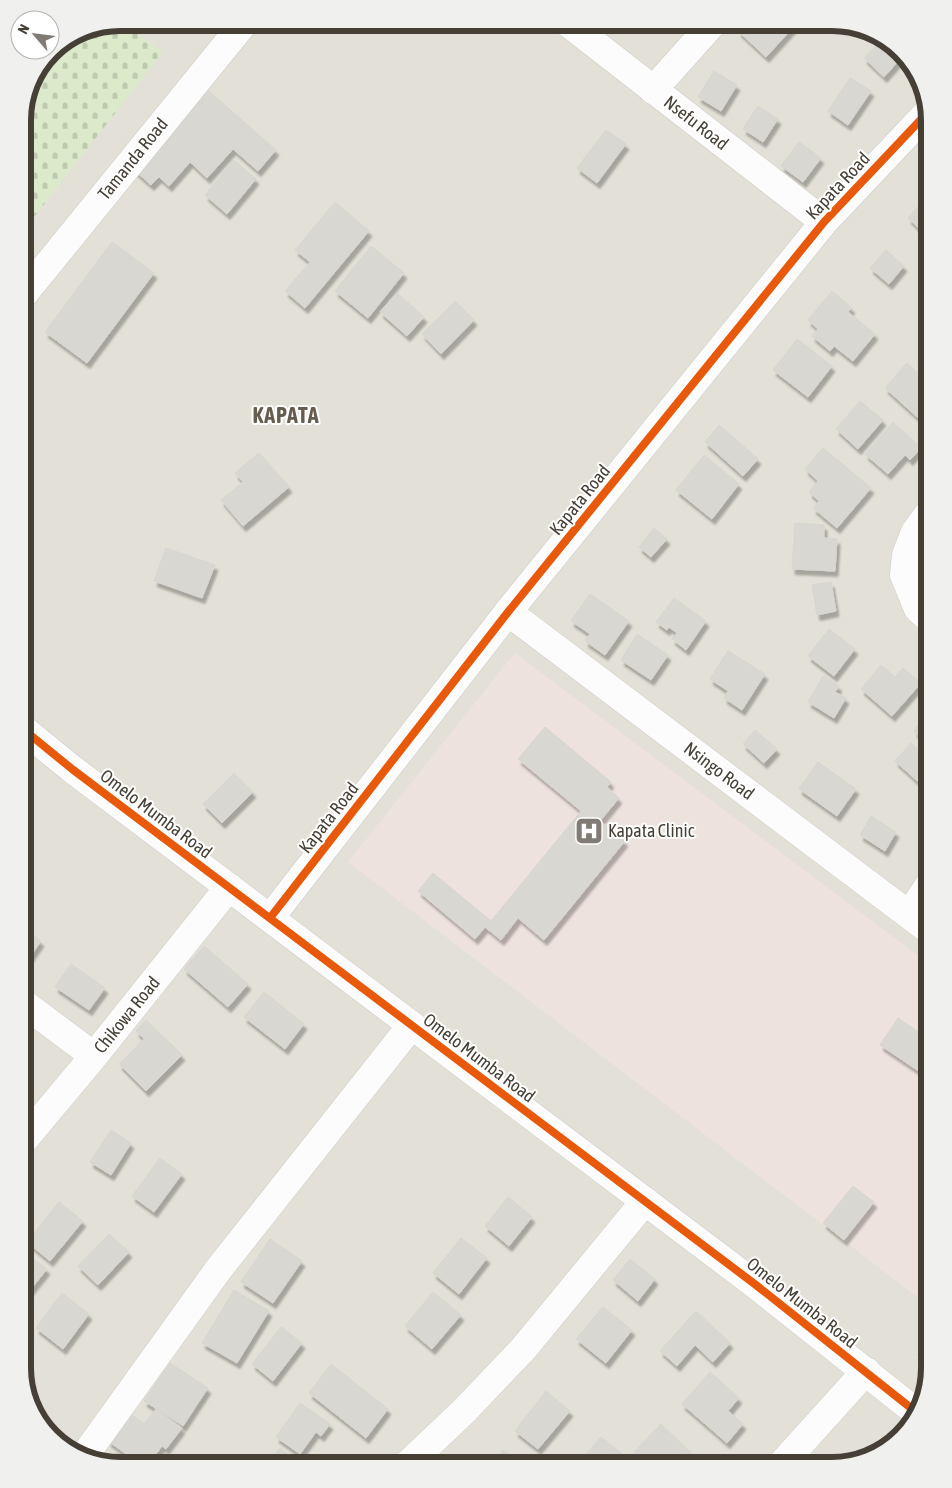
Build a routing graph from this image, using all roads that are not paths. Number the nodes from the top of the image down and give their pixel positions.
1 (237, 31) edge
2 (578, 31) edge
3 (706, 31) edge
4 (653, 90) junction
5 (921, 119) edge
6 (824, 222) junction
7 (31, 285) edge
8 (921, 524) edge
9 (508, 612) junction
10 (921, 612) edge
11 (31, 736) edge
12 (229, 888) junction
13 (270, 918) junction
14 (919, 922) edge
15 (31, 1010) edge
16 (411, 1026) junction
17 (94, 1056) junction
18 (31, 1130) edge
19 (645, 1201) junction
20 (866, 1371) junction
21 (911, 1408) edge
22 (89, 1451) edge
23 (415, 1457) edge
24 (789, 1457) edge

1 - 7 street, Tamanda Road
2 - 4 street, Nsefu Road
3 - 4 street
4 - 6 street, Nsefu Road
5 - 6 street, Kapata Road
6 - 9 street, Kapata Road
8 - 10 street
9 - 13 street, Kapata Road
9 - 14 street, Nsingo Road
11 - 12 street, Omelo Mumba Road
12 - 13 street, Omelo Mumba Road
12 - 17 street, Chikowa Road
13 - 16 street, Omelo Mumba Road
15 - 17 street
16 - 19 street, Omelo Mumba Road
16 - 22 street
17 - 18 street, Chikowa Road
19 - 20 street, Omelo Mumba Road
19 - 23 street
20 - 21 street, Omelo Mumba Road
20 - 24 street

